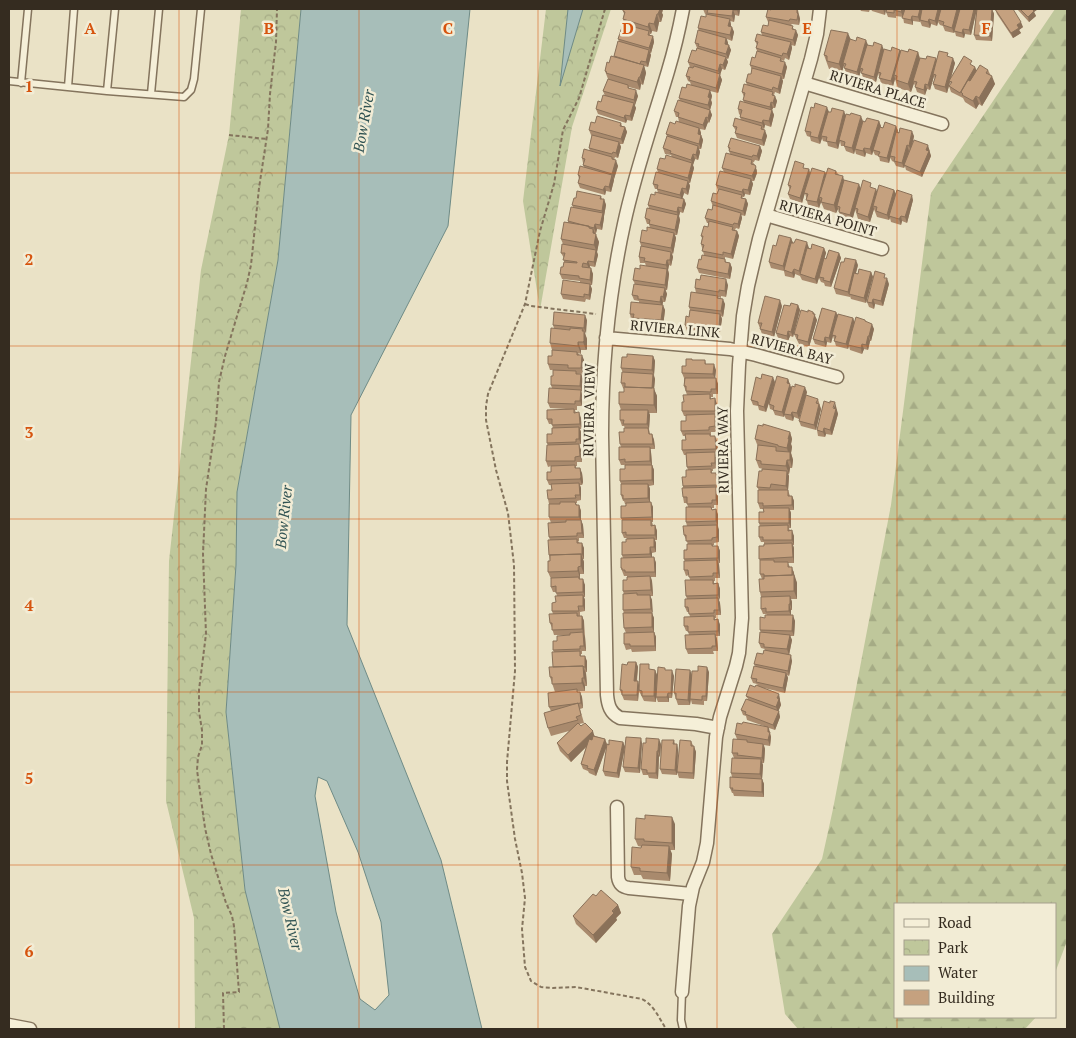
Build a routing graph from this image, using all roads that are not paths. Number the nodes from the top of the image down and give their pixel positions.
1 (28, 9) edge
2 (74, 9) edge
3 (115, 9) edge
4 (159, 9) edge
5 (201, 9) edge
6 (684, 9) edge
7 (820, 9) edge
8 (9, 81) edge
9 (20, 83) junction
10 (804, 83) junction
11 (68, 87) junction
12 (107, 91) junction
13 (151, 94) junction
14 (942, 124) dead end
15 (766, 215) junction
16 (882, 249) dead end
17 (606, 338) junction
18 (740, 351) junction
19 (837, 377) dead end
20 (718, 728) junction
21 (617, 808) dead end
22 (691, 894) junction
23 (682, 992) joint
24 (9, 1025) edge
25 (30, 1029) edge
26 (683, 1029) edge

1 - 9 lane
2 - 11 lane
3 - 12 lane
4 - 13 lane
5 - 13 lane
6 - 17 street, RIVIERA VIEW
7 - 10 street, RIVIERA WAY
8 - 9 lane
9 - 11 lane
10 - 14 street, RIVIERA PLACE
10 - 15 street, RIVIERA WAY
11 - 12 lane
12 - 13 lane
15 - 16 street, RIVIERA POINT
15 - 18 street, RIVIERA WAY
17 - 18 street, RIVIERA LINK
17 - 20 street, RIVIERA VIEW
18 - 19 street, RIVIERA BAY
18 - 20 street, RIVIERA WAY
20 - 22 street, RIVIERA WAY
21 - 22 street
22 - 23 street, RIVIERA WAY
23 - 26 lane
24 - 25 street

